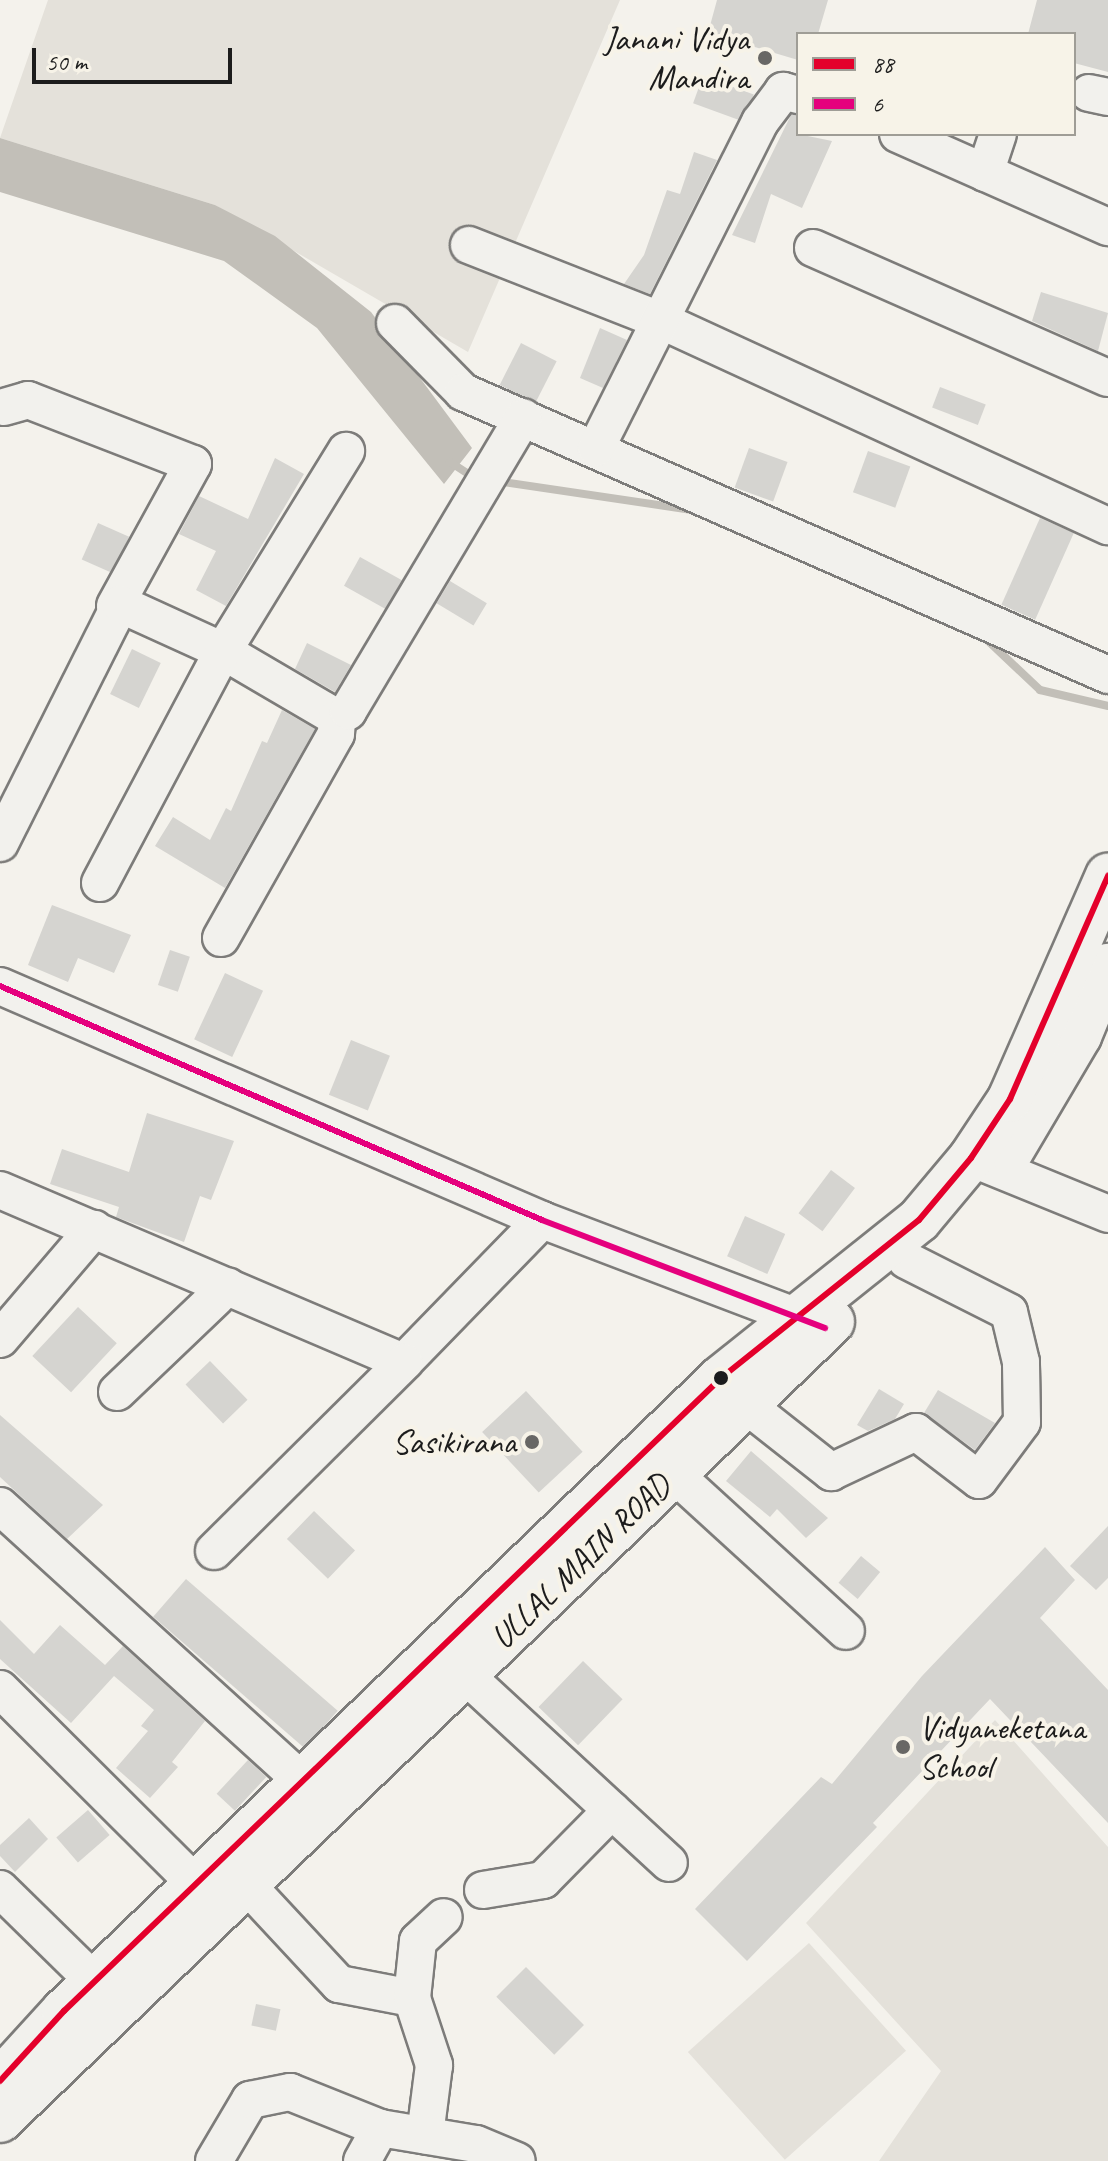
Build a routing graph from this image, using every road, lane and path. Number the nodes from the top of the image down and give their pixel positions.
1 (796, 94) edge
2 (902, 136) edge
3 (997, 136) edge
4 (985, 173) junction
5 (1108, 227) edge
6 (469, 245) dead end
7 (813, 248) dead end
8 (664, 322) junction
9 (395, 323) dead end
10 (1108, 378) edge
11 (1, 409) edge
12 (523, 417) junction
13 (596, 448) junction
14 (346, 451) dead end
15 (1108, 526) edge
16 (115, 606) junction
17 (223, 651) junction
18 (1108, 675) edge
19 (337, 718) junction
20 (0, 843) edge
21 (1108, 876) edge
22 (100, 883) dead end
23 (221, 938) dead end
24 (1108, 966) edge
25 (0, 986) edge
26 (985, 1163) junction
27 (0, 1190) edge
28 (1108, 1214) edge
29 (542, 1220) junction
30 (94, 1229) junction
31 (906, 1260) junction
32 (228, 1286) junction
33 (811, 1322) junction
34 (0, 1339) edge
35 (404, 1362) junction
36 (117, 1392) dead end
37 (745, 1404) junction
38 (673, 1473) junction
39 (0, 1506) edge
40 (214, 1551) dead end
41 (846, 1631) dead end
42 (463, 1673) junction
43 (0, 1689) edge
44 (314, 1792) junction
45 (612, 1810) junction
46 (669, 1863) dead end
47 (245, 1883) junction
48 (197, 1885) junction
49 (0, 1889) edge
50 (483, 1890) dead end
51 (444, 1917) dead end
52 (95, 1982) junction
53 (412, 1998) junction
54 (0, 2081) edge
55 (0, 2120) edge
56 (380, 2128) junction
57 (425, 2135) junction
58 (508, 2159) edge
59 (214, 2161) edge
60 (362, 2161) edge

1 - 8 street
2 - 4 street
3 - 4 street
4 - 5 street
6 - 8 street
7 - 10 street
8 - 13 street
8 - 15 street
9 - 12 street
11 - 16 street
12 - 13 street
12 - 19 street
13 - 18 street
14 - 17 street
16 - 17 street
16 - 20 street
17 - 19 street
17 - 22 street
19 - 23 street
21 - 26 main road, ULLAL MAIN ROAD
24 - 26 main road, ULLAL MAIN ROAD
25 - 29 street
26 - 28 street
26 - 31 main road, ULLAL MAIN ROAD
26 - 33 main road, ULLAL MAIN ROAD
27 - 30 street
29 - 33 street
29 - 35 street
30 - 32 street
30 - 34 street
31 - 33 main road, ULLAL MAIN ROAD
31 - 37 street
32 - 35 street
32 - 36 street
33 - 37 main road, ULLAL MAIN ROAD
33 - 44 main road, ULLAL MAIN ROAD
35 - 40 street
37 - 38 main road, ULLAL MAIN ROAD
38 - 41 street
38 - 42 main road, ULLAL MAIN ROAD
39 - 44 street
42 - 44 main road, ULLAL MAIN ROAD
42 - 45 street
43 - 48 street
44 - 47 main road, ULLAL MAIN ROAD
44 - 48 main road, ULLAL MAIN ROAD
45 - 46 street
45 - 50 street
47 - 53 street
47 - 55 main road, ULLAL MAIN ROAD
48 - 52 main road, ULLAL MAIN ROAD
49 - 52 street
51 - 53 street
52 - 54 main road, ULLAL MAIN ROAD
53 - 57 street
56 - 57 street
56 - 59 street
56 - 60 street
57 - 58 street

